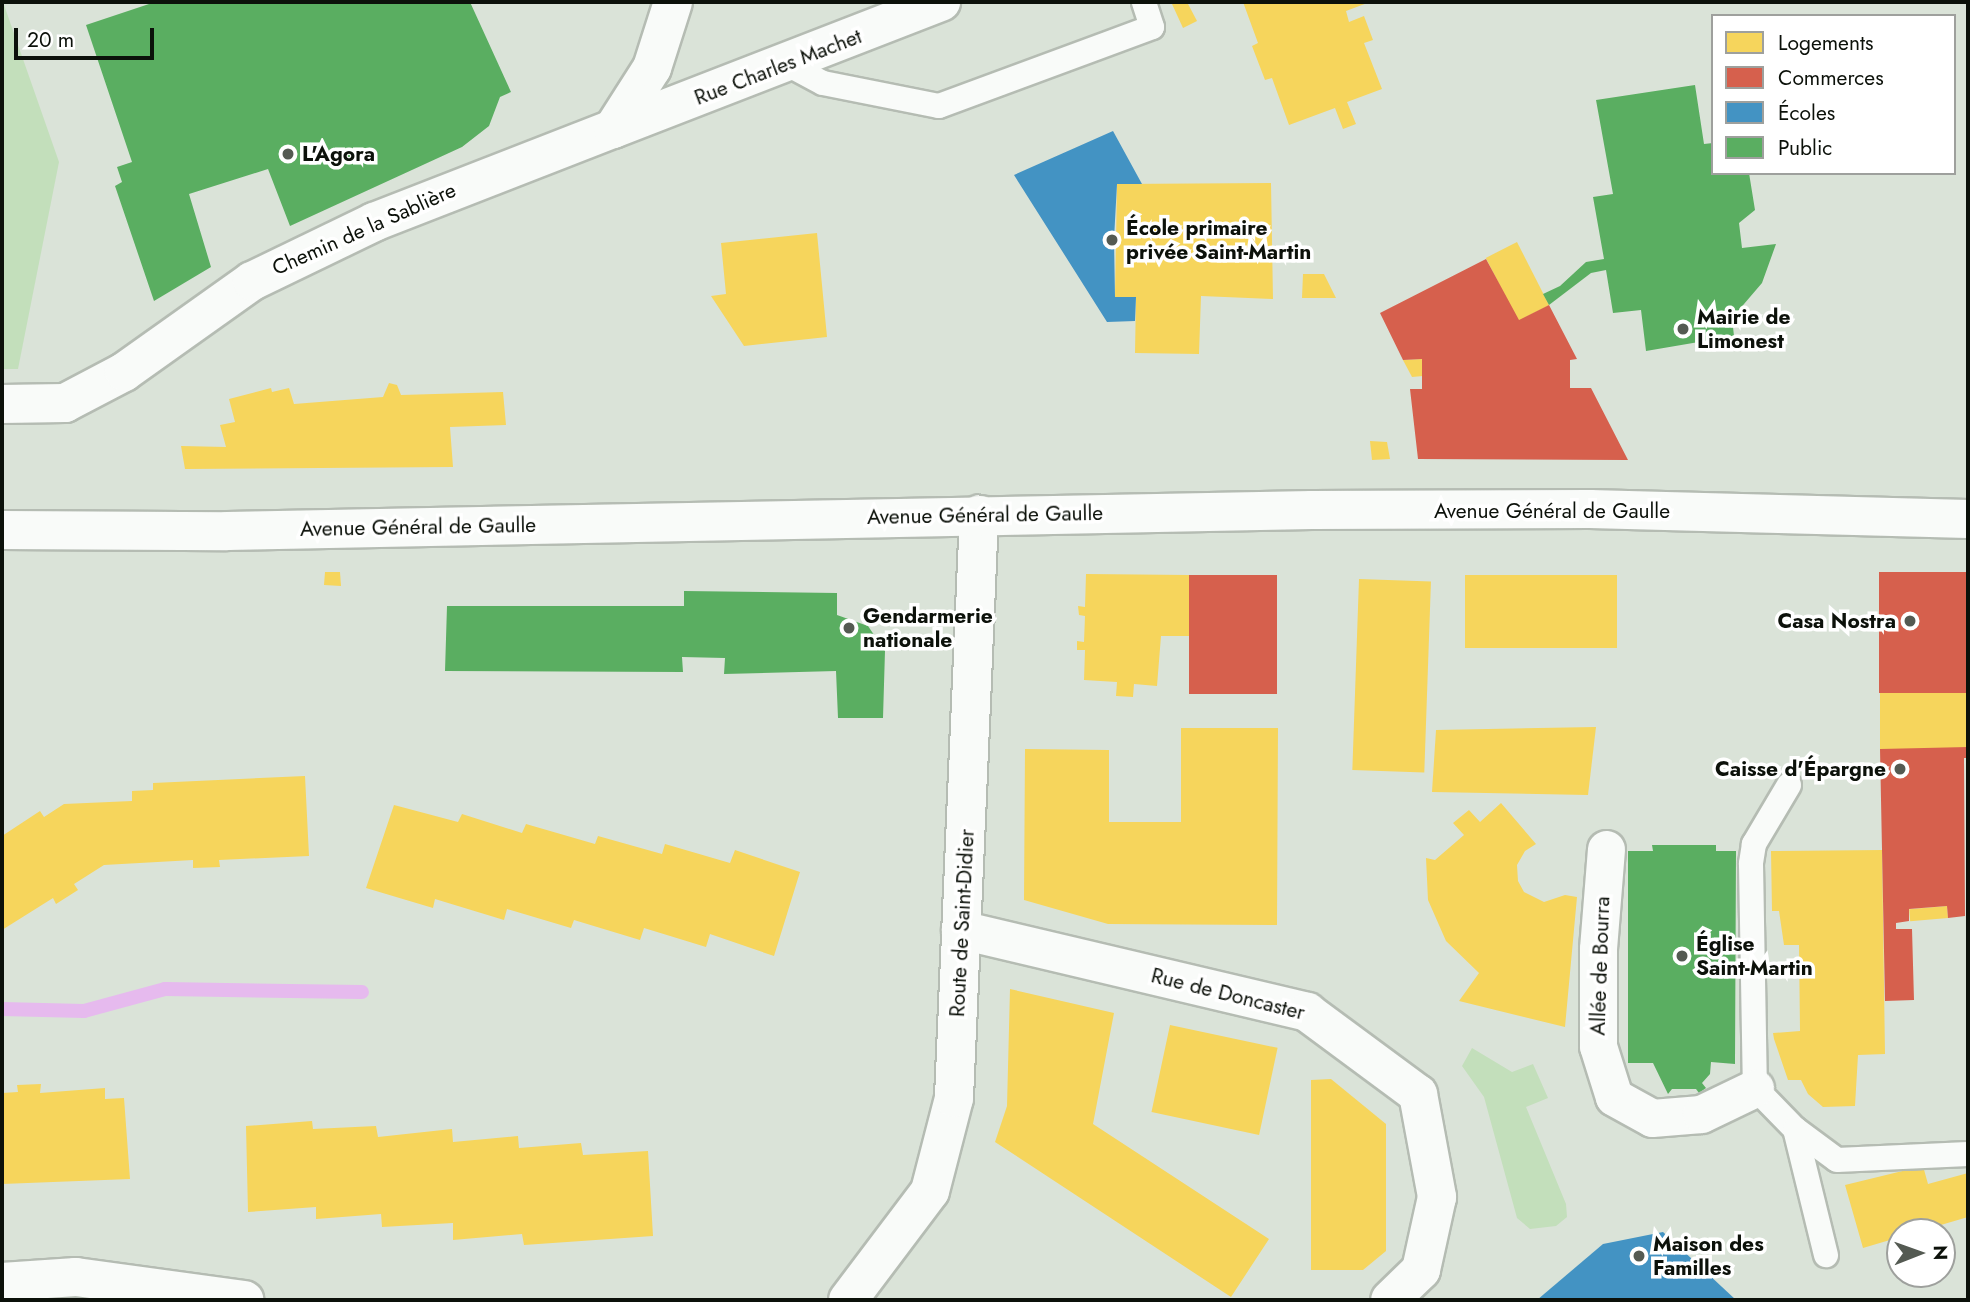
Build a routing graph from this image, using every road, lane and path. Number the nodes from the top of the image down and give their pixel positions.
1 (673, 2) edge
2 (941, 2) edge
3 (1144, 2) edge
4 (789, 65) junction
5 (613, 130) junction
6 (2, 404) edge
7 (979, 515) junction
8 (1968, 519) edge
9 (2, 530) edge
10 (1789, 785) dead end
11 (1605, 849) dead end
12 (961, 930) junction
13 (1755, 1088) junction
14 (1795, 1129) junction
15 (1968, 1154) edge
16 (1826, 1255) dead end
17 (2, 1282) edge
18 (244, 1300) edge
19 (848, 1300) edge
20 (1390, 1300) edge

1 - 5 street
2 - 4 street, Rue Charles Machet
3 - 4 lane
4 - 5 street, Rue Charles Machet
5 - 6 street, Chemin de la Sablière
7 - 8 street, Avenue Général de Gaulle
7 - 9 street, Avenue Général de Gaulle
7 - 12 street, Route de Saint-Didier
10 - 13 lane
11 - 13 street, Allée de Bourra
12 - 19 street, Route de Saint-Didier
12 - 20 street, Rue de Doncaster
13 - 14 lane
14 - 15 lane
14 - 16 lane
17 - 18 street

